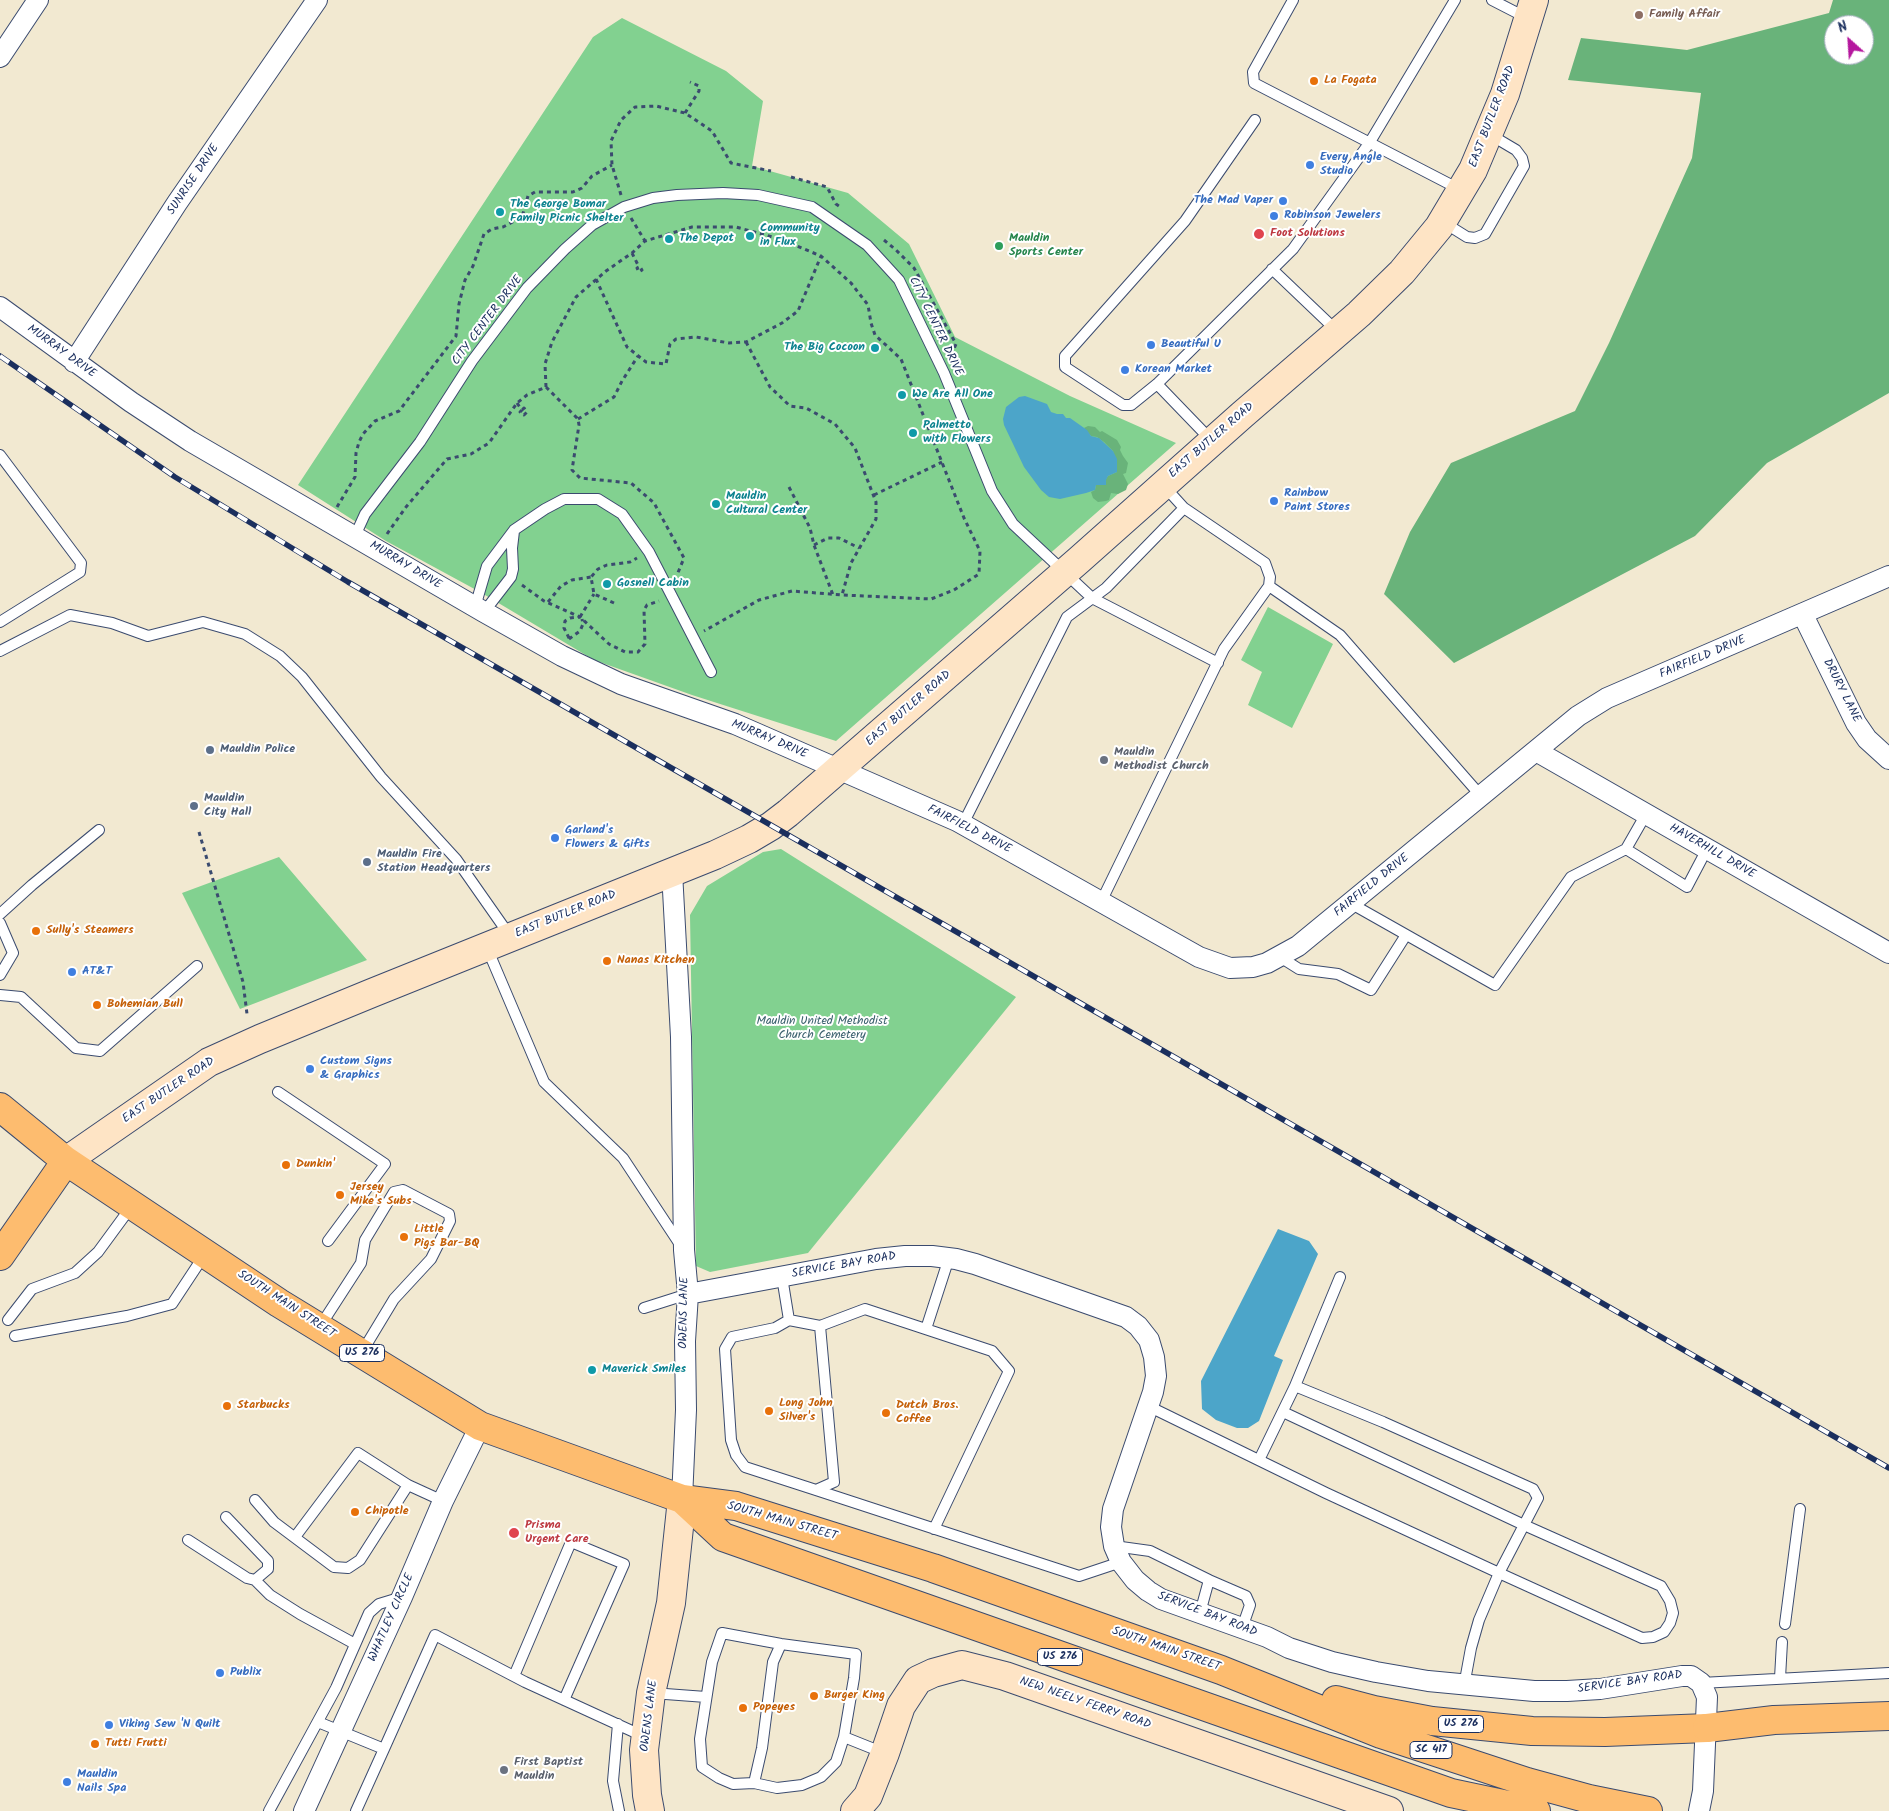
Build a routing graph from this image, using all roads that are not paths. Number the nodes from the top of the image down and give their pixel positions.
1 (38, 0) edge
2 (316, 0) edge
3 (1294, 0) edge
4 (1455, 0) edge
5 (1492, 0) edge
6 (1531, 10) edge
7 (0, 57) edge
8 (1255, 120) dead end
9 (1490, 134) junction
10 (1370, 142) junction
11 (1462, 190) junction
12 (1442, 222) junction
13 (1272, 269) junction
14 (0, 307) edge
15 (1338, 332) junction
16 (74, 362) junction
17 (1157, 384) junction
18 (1212, 441) junction
19 (0, 455) edge
20 (1163, 484) junction
21 (1184, 508) junction
22 (514, 530) junction
23 (355, 536) junction
24 (1065, 573) junction
25 (1889, 576) edge
26 (1269, 586) junction
27 (1092, 598) junction
28 (480, 610) junction
29 (1803, 615) junction
30 (0, 622) edge
31 (0, 651) edge
32 (1218, 663) junction
33 (711, 672) dead end
34 (1536, 751) junction
35 (1889, 760) edge
36 (839, 769) junction
37 (1481, 796) junction
38 (1646, 814) junction
39 (963, 824) junction
40 (99, 830) dead end
41 (1626, 849) junction
42 (1707, 849) junction
43 (672, 872) junction
44 (1101, 902) junction
45 (1350, 903) junction
46 (0, 914) edge
47 (0, 923) edge
48 (1406, 935) junction
49 (499, 942) junction
50 (1889, 953) edge
51 (1280, 957) junction
52 (197, 966) dead end
53 (0, 975) edge
54 (0, 996) edge
55 (278, 1092) dead end
56 (0, 1107) edge
57 (66, 1160) junction
58 (133, 1205) junction
59 (328, 1242) dead end
60 (684, 1250) junction
61 (205, 1254) junction
62 (0, 1256) edge
63 (949, 1258) junction
64 (782, 1277) junction
65 (1340, 1278) dead end
66 (688, 1294) junction
67 (644, 1308) dead end
68 (8, 1320) dead end
69 (789, 1320) junction
70 (820, 1326) junction
71 (320, 1328) junction
72 (926, 1329) junction
73 (15, 1336) dead end
74 (361, 1353) junction
75 (1295, 1386) junction
76 (1148, 1406) junction
77 (1283, 1412) junction
78 (480, 1426) junction
79 (1259, 1460) junction
80 (408, 1485) junction
81 (816, 1490) junction
82 (682, 1499) junction
83 (255, 1500) dead end
84 (443, 1501) junction
85 (1800, 1509) dead end
86 (226, 1517) dead end
87 (1524, 1525) junction
88 (934, 1529) junction
89 (295, 1537) junction
90 (188, 1540) dead end
91 (1118, 1554) junction
92 (1499, 1573) junction
93 (255, 1580) junction
94 (1209, 1580) junction
95 (402, 1597) junction
96 (1200, 1613) junction
97 (1785, 1624) dead end
98 (1242, 1628) junction
99 (1782, 1642) dead end
100 (355, 1644) junction
101 (781, 1644) junction
102 (1221, 1670) junction
103 (1889, 1673) edge
104 (514, 1676) junction
105 (1780, 1678) junction
106 (1701, 1683) junction
107 (1464, 1686) junction
108 (651, 1693) junction
109 (706, 1698) junction
110 (564, 1700) junction
111 (1889, 1716) edge
112 (318, 1722) junction
113 (618, 1724) junction
114 (1707, 1728) junction
115 (341, 1732) junction
116 (646, 1737) junction
117 (844, 1737) junction
118 (384, 1749) junction
119 (885, 1753) junction
120 (754, 1783) junction
121 (1451, 1793) junction
122 (269, 1811) edge
123 (304, 1811) edge
124 (356, 1811) edge
125 (619, 1811) edge
126 (650, 1811) edge
127 (856, 1811) edge
128 (1389, 1811) edge
129 (1492, 1811) edge
130 (1536, 1811) edge
131 (1648, 1811) edge
132 (1699, 1811) edge

1 - 7 street
2 - 16 street, SUNRISE DRIVE
3 - 10 lane
4 - 10 lane
5 - 6 lane
6 - 9 main road, EAST BUTLER ROAD
8 - 17 lane
9 - 11 main road, EAST BUTLER ROAD
9 - 12 lane
10 - 11 lane
10 - 13 lane
11 - 12 main road, EAST BUTLER ROAD
12 - 15 main road, EAST BUTLER ROAD
13 - 15 lane
13 - 17 lane
14 - 16 street, MURRAY DRIVE
15 - 18 main road, EAST BUTLER ROAD
16 - 23 street, MURRAY DRIVE
17 - 18 lane
18 - 20 main road, EAST BUTLER ROAD
19 - 30 lane
20 - 21 lane
20 - 24 main road, EAST BUTLER ROAD
21 - 26 lane
21 - 27 lane
22 - 28 lane
22 - 28 lane
22 - 33 lane
23 - 24 lane, CITY CENTER DRIVE
23 - 28 street, MURRAY DRIVE
24 - 27 lane, CITY CENTER DRIVE
24 - 36 main road, EAST BUTLER ROAD
25 - 29 street, FAIRFIELD DRIVE
26 - 32 lane
26 - 37 lane
27 - 32 lane, CITY CENTER DRIVE
27 - 39 lane
28 - 36 street, MURRAY DRIVE
29 - 34 street, FAIRFIELD DRIVE
29 - 35 street, DRURY LANE
31 - 49 lane
32 - 44 lane
34 - 37 street, FAIRFIELD DRIVE
34 - 38 street, HAVERHILL DRIVE
36 - 39 street, FAIRFIELD DRIVE
36 - 43 main road, EAST BUTLER ROAD
37 - 45 street, FAIRFIELD DRIVE
38 - 41 lane
38 - 42 street, HAVERHILL DRIVE
39 - 44 street, FAIRFIELD DRIVE
40 - 46 lane
41 - 42 lane
41 - 48 lane
42 - 50 street, HAVERHILL DRIVE
43 - 49 main road, EAST BUTLER ROAD
43 - 60 street, OWENS LANE
44 - 51 street, FAIRFIELD DRIVE
45 - 48 lane
45 - 51 street, FAIRFIELD DRIVE
47 - 53 lane
48 - 51 lane
49 - 57 main road, EAST BUTLER ROAD
49 - 60 lane
52 - 54 lane
55 - 59 lane
56 - 57 main road, US 276
57 - 58 main road, SOUTH MAIN STREET / US 276
57 - 62 main road
58 - 61 main road, SOUTH MAIN STREET / US 276
58 - 68 lane
60 - 66 street, OWENS LANE
61 - 71 main road, SOUTH MAIN STREET / US 276
61 - 73 lane
63 - 64 street, SERVICE BAY ROAD
63 - 72 lane
63 - 76 street, SERVICE BAY ROAD
64 - 66 street, SERVICE BAY ROAD
64 - 69 lane
65 - 75 lane
66 - 67 lane
66 - 82 street, OWENS LANE
69 - 70 lane
69 - 81 lane
70 - 72 lane
70 - 81 lane
71 - 74 main road, SOUTH MAIN STREET / US 276
71 - 74 lane
72 - 88 lane
74 - 78 main road, SOUTH MAIN STREET / US 276
75 - 77 lane
75 - 87 lane
76 - 79 lane
76 - 91 street, SERVICE BAY ROAD
77 - 79 lane
77 - 87 lane
78 - 82 main road, SOUTH MAIN STREET / US 276
78 - 84 street, WHATLEY CIRCLE
79 - 92 lane
80 - 84 lane
80 - 89 lane
80 - 89 lane
81 - 88 lane
82 - 102 main road, SOUTH MAIN STREET / US 276
82 - 108 main road, OWENS LANE
82 - 121 main road, SOUTH MAIN STREET / US 276
83 - 89 lane
84 - 95 street, WHATLEY CIRCLE
85 - 97 lane
86 - 93 lane
87 - 92 lane
87 - 92 lane
88 - 91 lane
90 - 93 lane
91 - 94 lane
91 - 96 street, SERVICE BAY ROAD
92 - 107 lane
93 - 100 lane
94 - 96 lane
94 - 98 lane
95 - 100 lane
95 - 115 street, WHATLEY CIRCLE
96 - 98 street, SERVICE BAY ROAD
98 - 107 street, SERVICE BAY ROAD
99 - 105 lane
100 - 112 lane
101 - 109 lane
101 - 117 lane
101 - 120 lane
102 - 114 main road, US 276
102 - 131 main road, SOUTH MAIN STREET / SC 417
103 - 105 lane
104 - 110 lane
104 - 110 lane
104 - 118 lane
105 - 106 lane
106 - 107 street, SERVICE BAY ROAD
106 - 114 street, SERVICE BAY ROAD
108 - 109 lane
108 - 116 main road, OWENS LANE
109 - 120 lane
110 - 113 lane
111 - 114 main road, US 276
112 - 115 lane
112 - 122 lane
113 - 116 lane
113 - 125 lane
114 - 132 street, SERVICE BAY ROAD
115 - 118 lane
115 - 123 street, WHATLEY CIRCLE
116 - 126 main road, OWENS LANE
117 - 119 lane
117 - 120 lane
118 - 124 lane
119 - 127 main road, NEW NEELY FERRY ROAD
119 - 128 main road, NEW NEELY FERRY ROAD
121 - 129 main road, US 276
121 - 130 main road, SOUTH MAIN STREET

